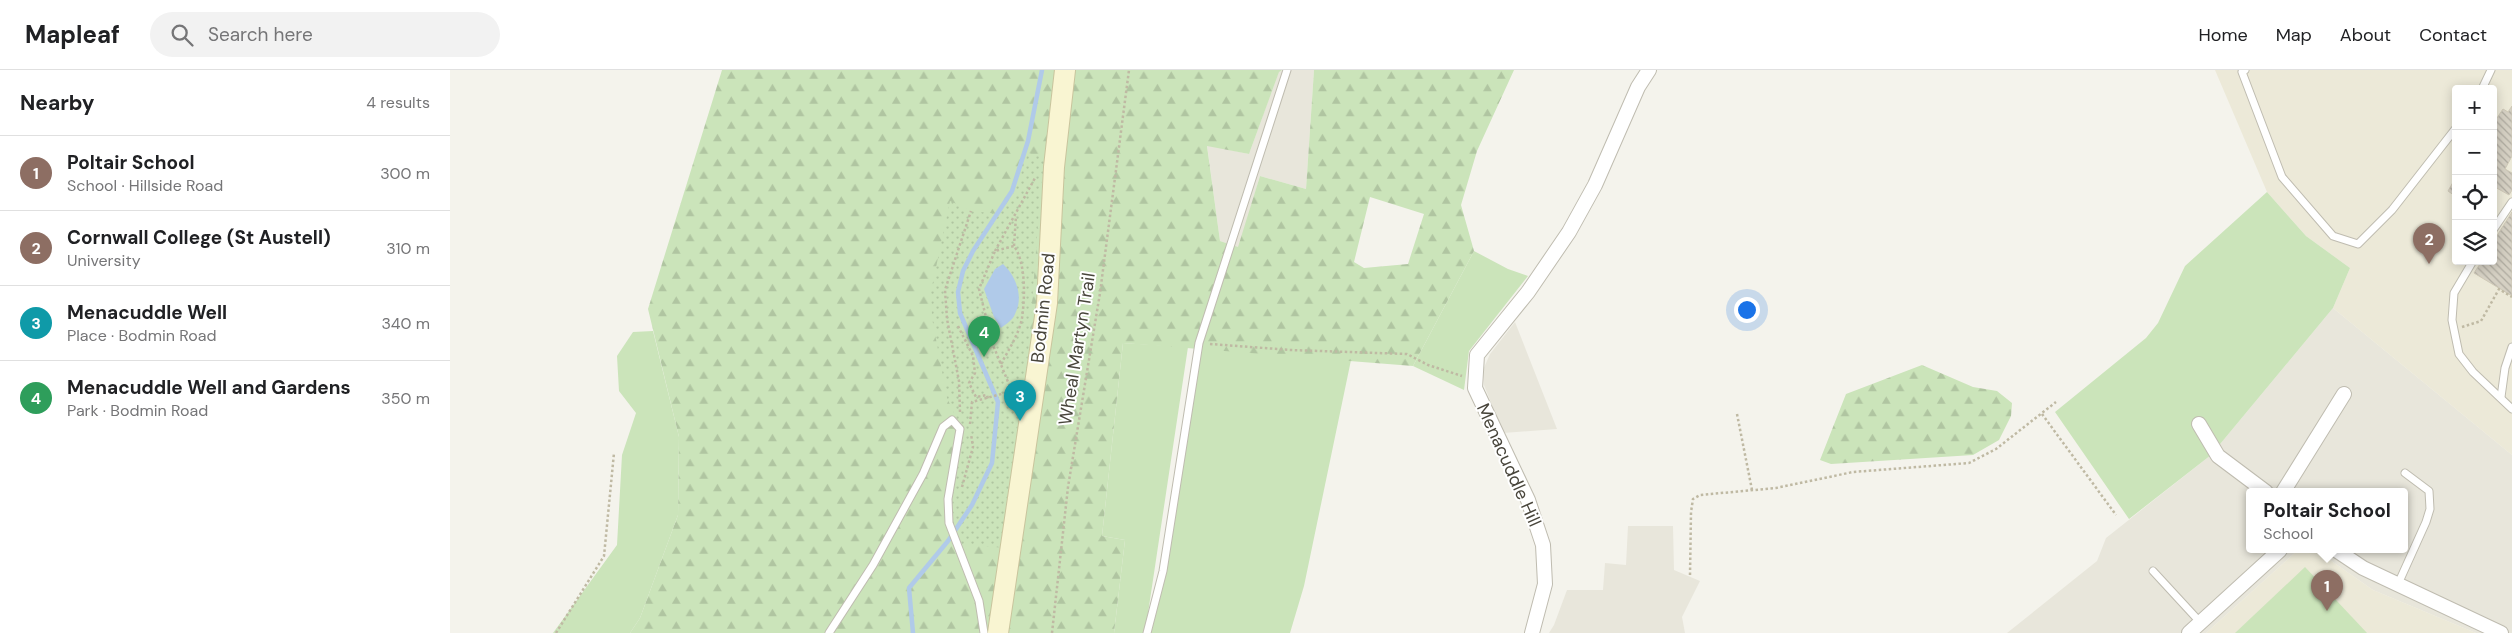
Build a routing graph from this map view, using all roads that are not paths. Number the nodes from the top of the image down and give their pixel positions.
1 (1065, 70) edge
2 (1287, 70) edge
3 (1649, 70) edge
4 (2245, 70) edge
5 (2491, 70) edge
6 (2484, 85) edge
7 (2454, 130) edge
8 (2512, 202) edge
9 (2497, 224) edge
10 (2471, 265) edge
11 (2512, 347) edge
12 (2344, 394) dead end
13 (2501, 397) junction
14 (2512, 410) edge
15 (2199, 424) dead end
16 (2405, 473) dead end
17 (2261, 488) edge
18 (2285, 488) edge
19 (2277, 553) edge
20 (2340, 553) edge
21 (2153, 571) dead end
22 (2398, 584) junction
23 (2200, 622) junction
24 (829, 633) edge
25 (984, 633) edge
26 (998, 633) edge
27 (1147, 633) edge
28 (1532, 633) edge
29 (2189, 633) edge
30 (2501, 633) edge

1 - 26 main road, Bodmin Road
2 - 27 lane
3 - 28 street, Menacuddle Hill
4 - 7 lane
5 - 6 lane
8 - 9 lane
10 - 13 lane
11 - 13 lane
12 - 18 street
13 - 14 lane
15 - 17 street
16 - 22 lane
19 - 23 street
20 - 22 street
21 - 23 lane
22 - 30 street
23 - 29 street
24 - 25 lane

